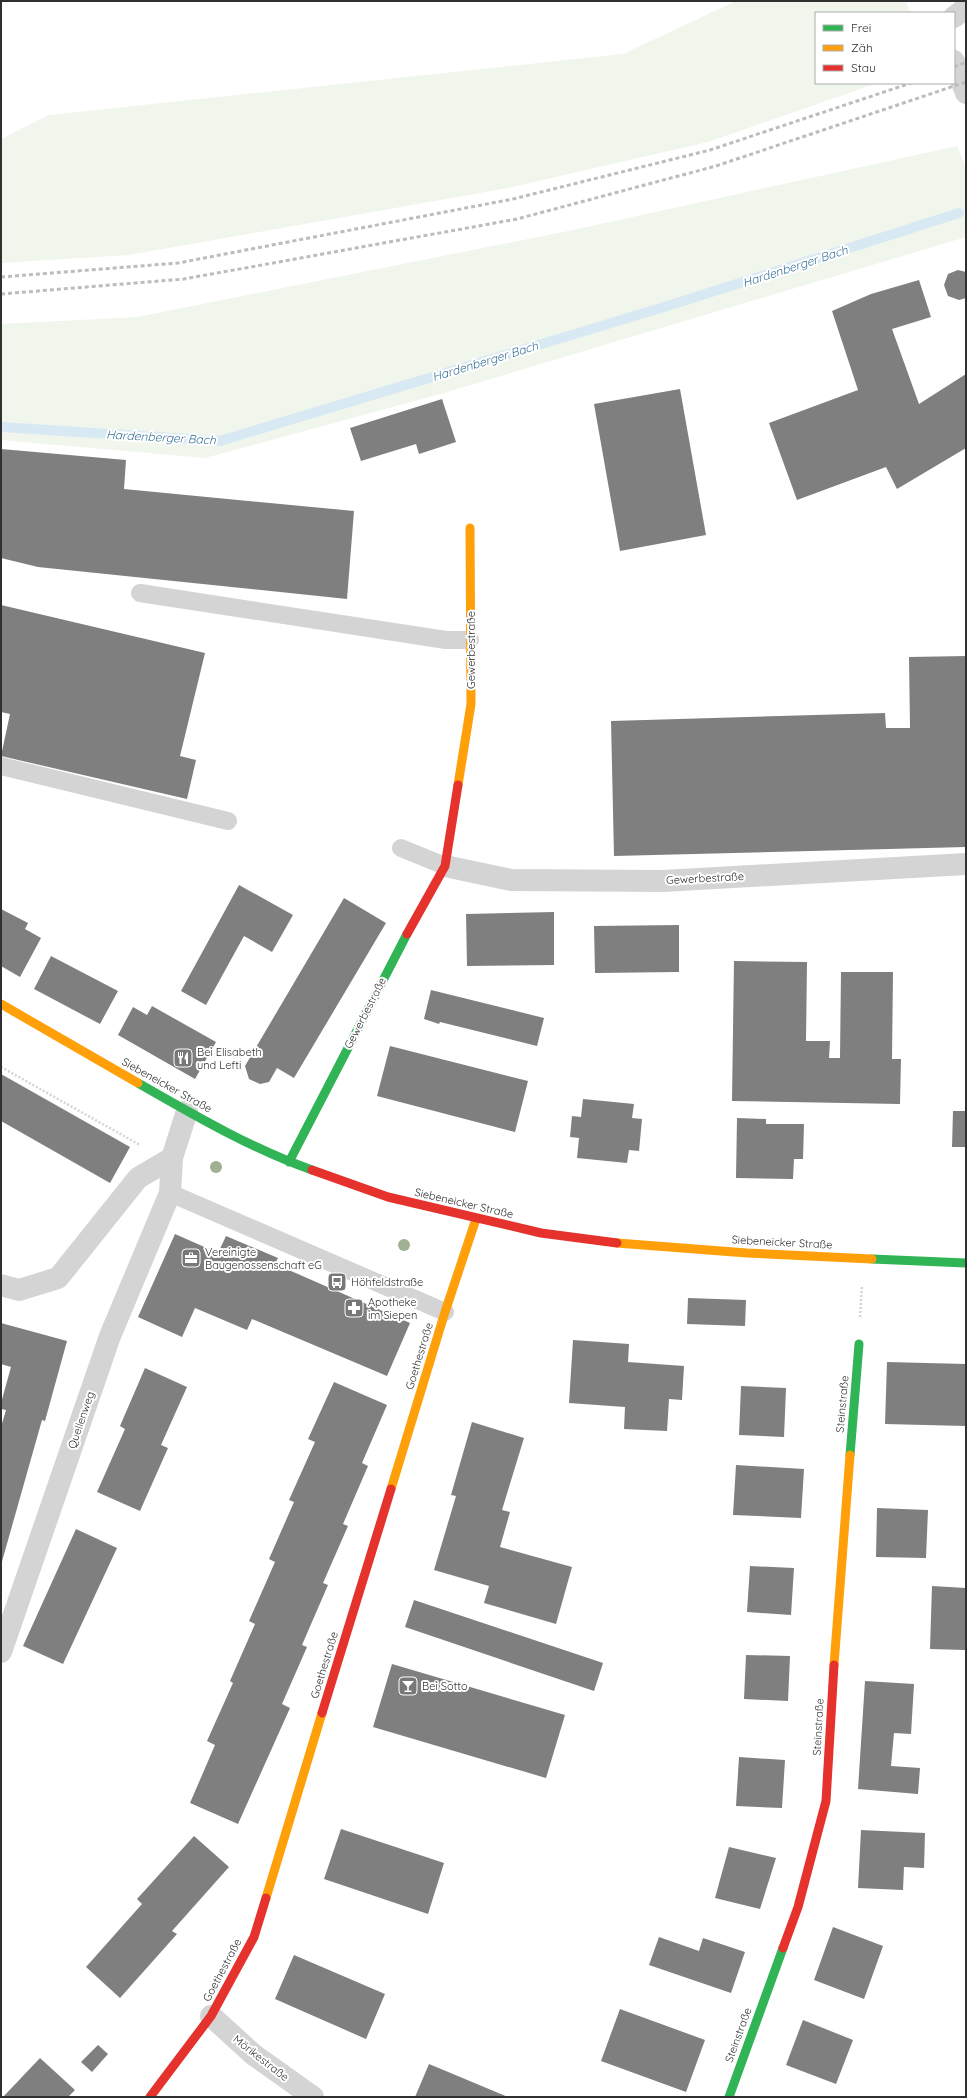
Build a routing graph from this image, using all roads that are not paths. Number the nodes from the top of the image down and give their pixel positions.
1 (966, 8) edge
2 (955, 16) edge
3 (955, 63) edge
4 (966, 94) edge
5 (470, 528) dead end
6 (140, 593) dead end
7 (470, 640) junction
8 (1, 766) edge
9 (228, 821) dead end
10 (401, 848) dead end
11 (966, 864) edge
12 (445, 866) junction
13 (1, 1004) edge
14 (187, 1111) junction
15 (172, 1158) junction
16 (289, 1162) junction
17 (170, 1193) junction
18 (476, 1219) junction
19 (966, 1262) edge
20 (1, 1285) edge
21 (445, 1312) junction
22 (859, 1344) dead end
23 (1, 1652) edge
24 (211, 2016) junction
25 (150, 2097) edge
26 (313, 2097) edge
27 (729, 2097) edge

1 - 2 street
3 - 4 street
5 - 7 street, Gewerbestraße
6 - 7 lane
7 - 12 street, Gewerbestraße
8 - 9 lane
10 - 12 lane
11 - 12 street, Gewerbestraße
12 - 16 street, Gewerbestraße
13 - 14 street, Siebeneicker Straße
14 - 15 street
14 - 16 street, Siebeneicker Straße
15 - 17 street
15 - 20 street
16 - 18 street, Siebeneicker Straße
17 - 21 lane
17 - 23 street, Quellenweg
18 - 19 street, Siebeneicker Straße
18 - 21 street, Goethestraße
21 - 24 street, Goethestraße
22 - 27 street, Steinstraße
24 - 25 street, Goethestraße
24 - 26 street, Mörikestraße

